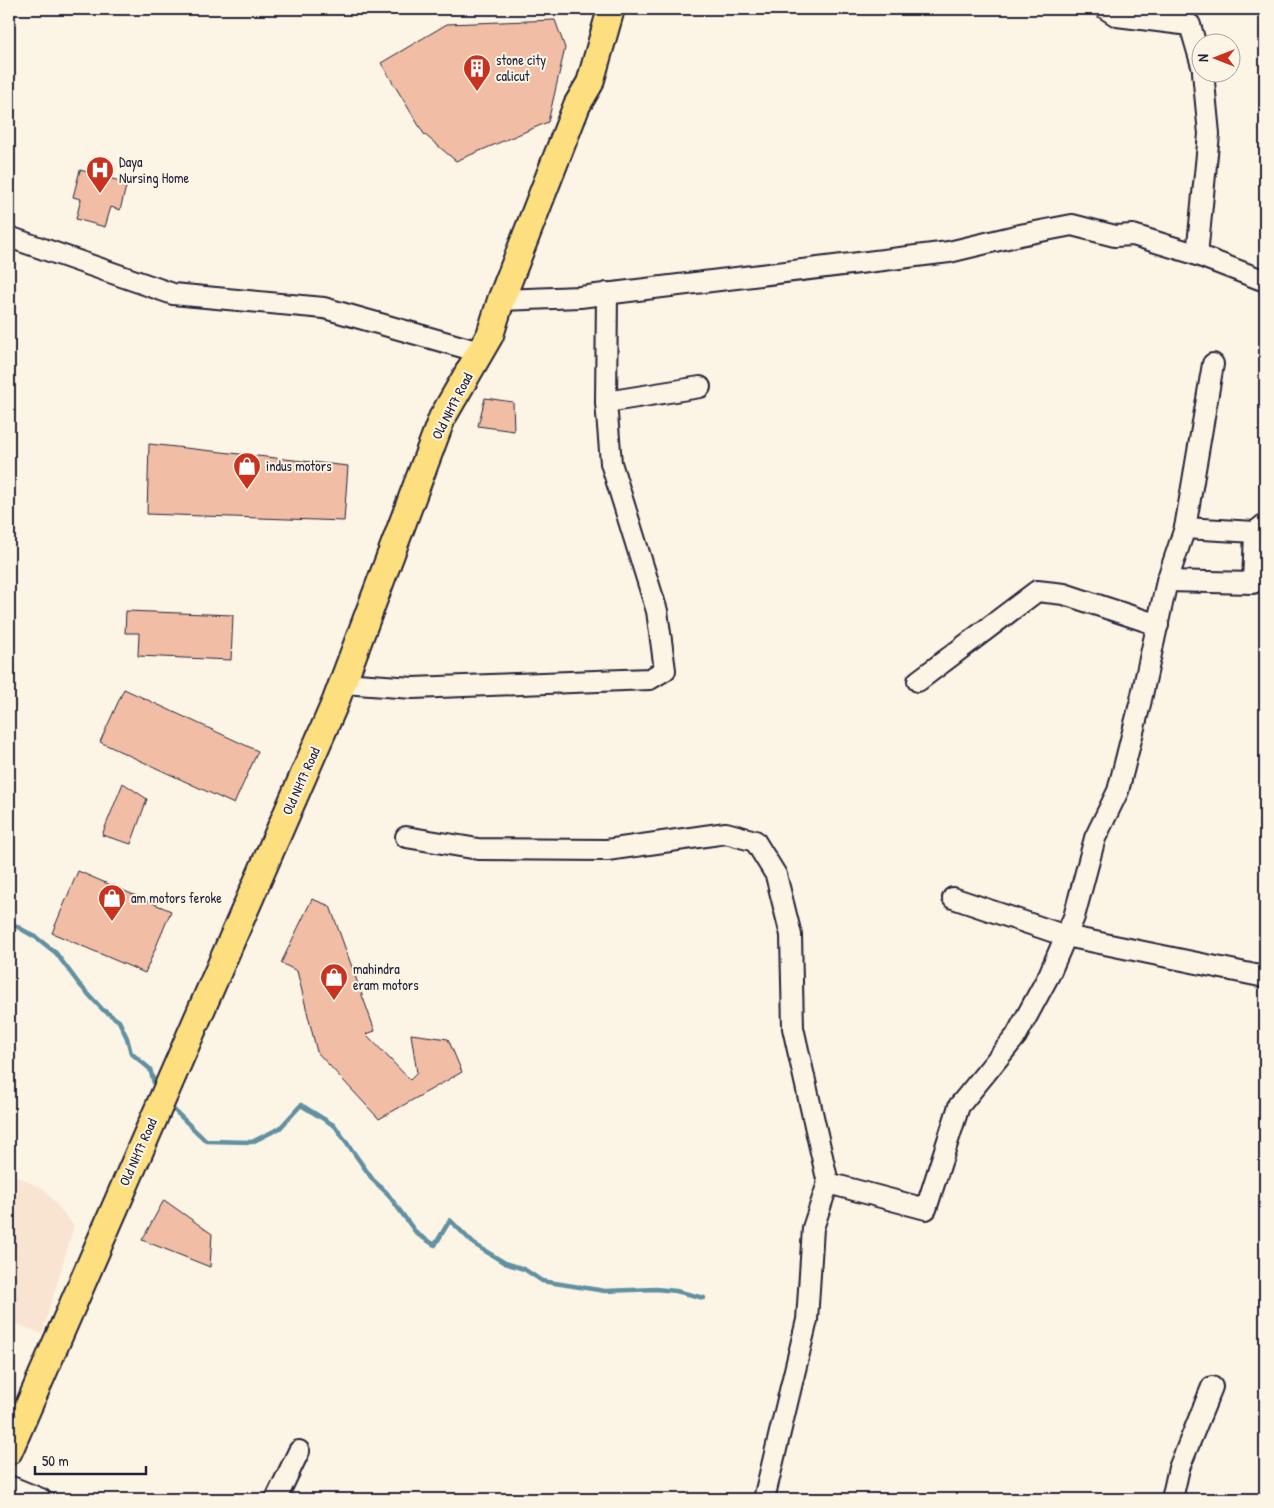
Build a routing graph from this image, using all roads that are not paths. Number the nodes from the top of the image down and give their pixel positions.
1 (598, 9) edge
2 (611, 9) edge
3 (1106, 9) edge
4 (1192, 32) edge
5 (1204, 82) edge
6 (577, 105) junction
7 (9, 236) edge
8 (1197, 255) junction
9 (1265, 281) edge
10 (607, 293) junction
11 (501, 300) junction
12 (480, 352) junction
13 (1213, 364) dead end
14 (700, 387) dead end
15 (606, 402) junction
16 (1185, 528) junction
17 (1262, 531) edge
18 (1167, 581) junction
19 (1158, 625) junction
20 (918, 681) dead end
21 (343, 683) junction
22 (406, 837) dead end
23 (953, 898) dead end
24 (1066, 936) junction
25 (1265, 977) edge
26 (828, 1182) junction
27 (1212, 1387) dead end
28 (9, 1451) edge
29 (299, 1451) dead end
30 (9, 1486) edge
31 (41, 1499) edge
32 (276, 1499) edge
33 (764, 1499) edge
34 (1172, 1499) edge

1 - 6 main road, Old NH17 Road
2 - 6 main road, Old NH17 Road
3 - 4 street
5 - 8 street
6 - 11 main road, Old NH17 Road
7 - 12 street
8 - 9 street
8 - 10 street
10 - 11 street
10 - 15 street
11 - 12 main road, Old NH17 Road
12 - 21 main road, Old NH17 Road
13 - 16 street
14 - 15 street
15 - 21 street
16 - 17 street
16 - 18 street
17 - 18 street
18 - 19 street
19 - 20 street
19 - 24 street
21 - 28 main road, Old NH17 Road
22 - 26 street
23 - 24 street
24 - 25 street
24 - 26 street
26 - 33 street
27 - 34 street
29 - 32 street
30 - 31 street

